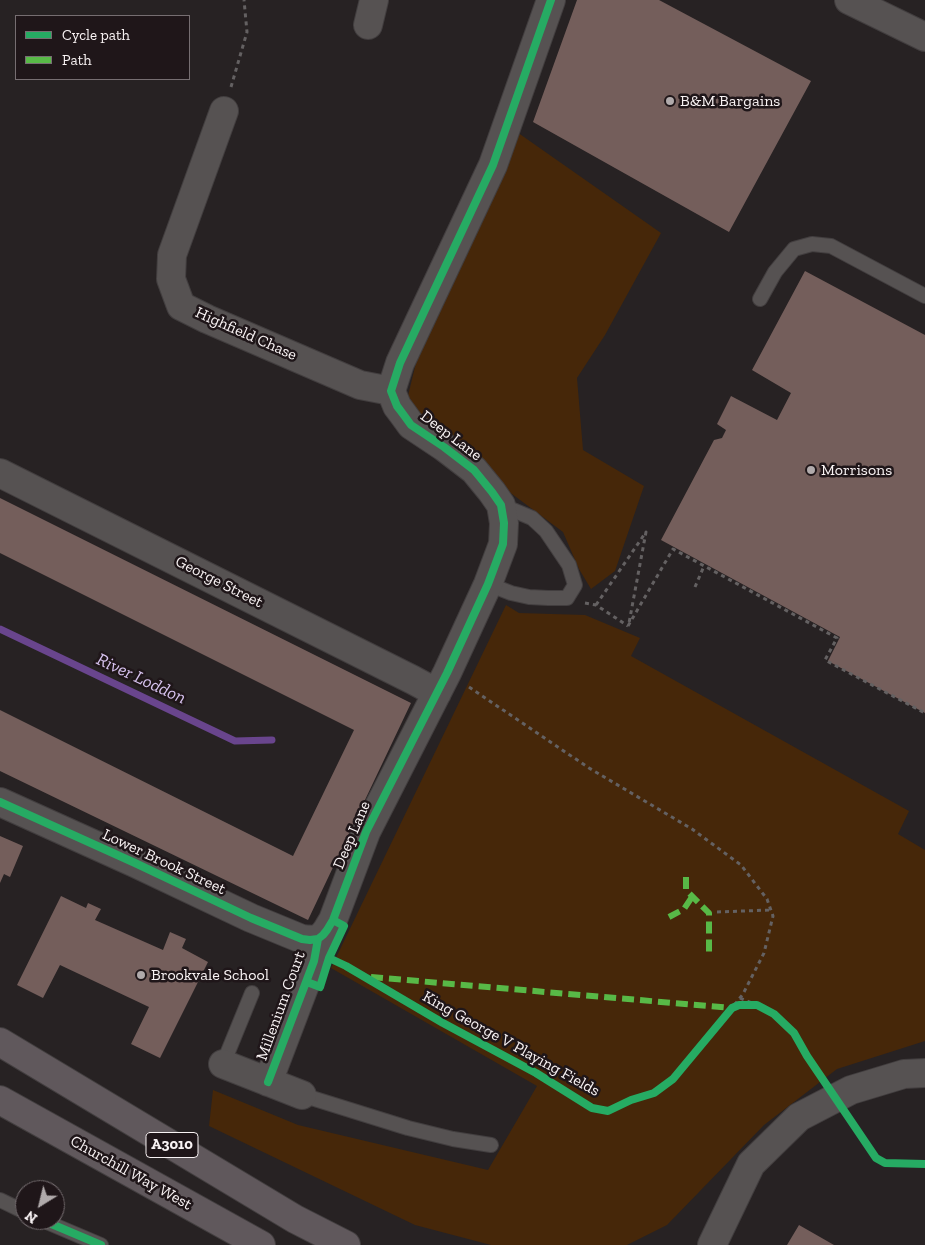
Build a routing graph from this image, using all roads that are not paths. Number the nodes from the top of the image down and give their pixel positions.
1 (551, 0) edge
2 (849, 0) edge
3 (925, 38) edge
4 (224, 111) road end
5 (925, 296) edge
6 (760, 299) dead end
7 (392, 390) junction
8 (0, 473) edge
9 (501, 506) junction
10 (488, 584) junction
11 (437, 693) junction
12 (0, 802) edge
13 (318, 939) junction
14 (252, 993) dead end
15 (0, 1042) edge
16 (223, 1064) joint
17 (925, 1073) edge
18 (268, 1082) junction
19 (302, 1095) joint
20 (0, 1100) edge
21 (491, 1144) dead end
22 (0, 1200) edge
23 (15, 1207) edge
24 (65, 1230) edge
25 (101, 1245) edge
26 (261, 1245) edge
27 (346, 1245) edge
28 (712, 1245) edge

1 - 7 street
2 - 3 street
4 - 7 street, Highfield Chase
5 - 6 lane
7 - 9 street, Deep Lane
8 - 11 street, George Street
9 - 10 street, Deep Lane
9 - 10 lane
10 - 11 street, Deep Lane
11 - 13 street, Deep Lane
12 - 13 street, Lower Brook Street
13 - 18 street, Millenium Court
14 - 16 lane
15 - 27 main road, A3010
16 - 18 street, Millenium Court
17 - 28 street
18 - 19 street, Millenium Court
19 - 21 lane
20 - 26 main road, Churchill Way West / A3010
22 - 23 lane
24 - 25 lane

